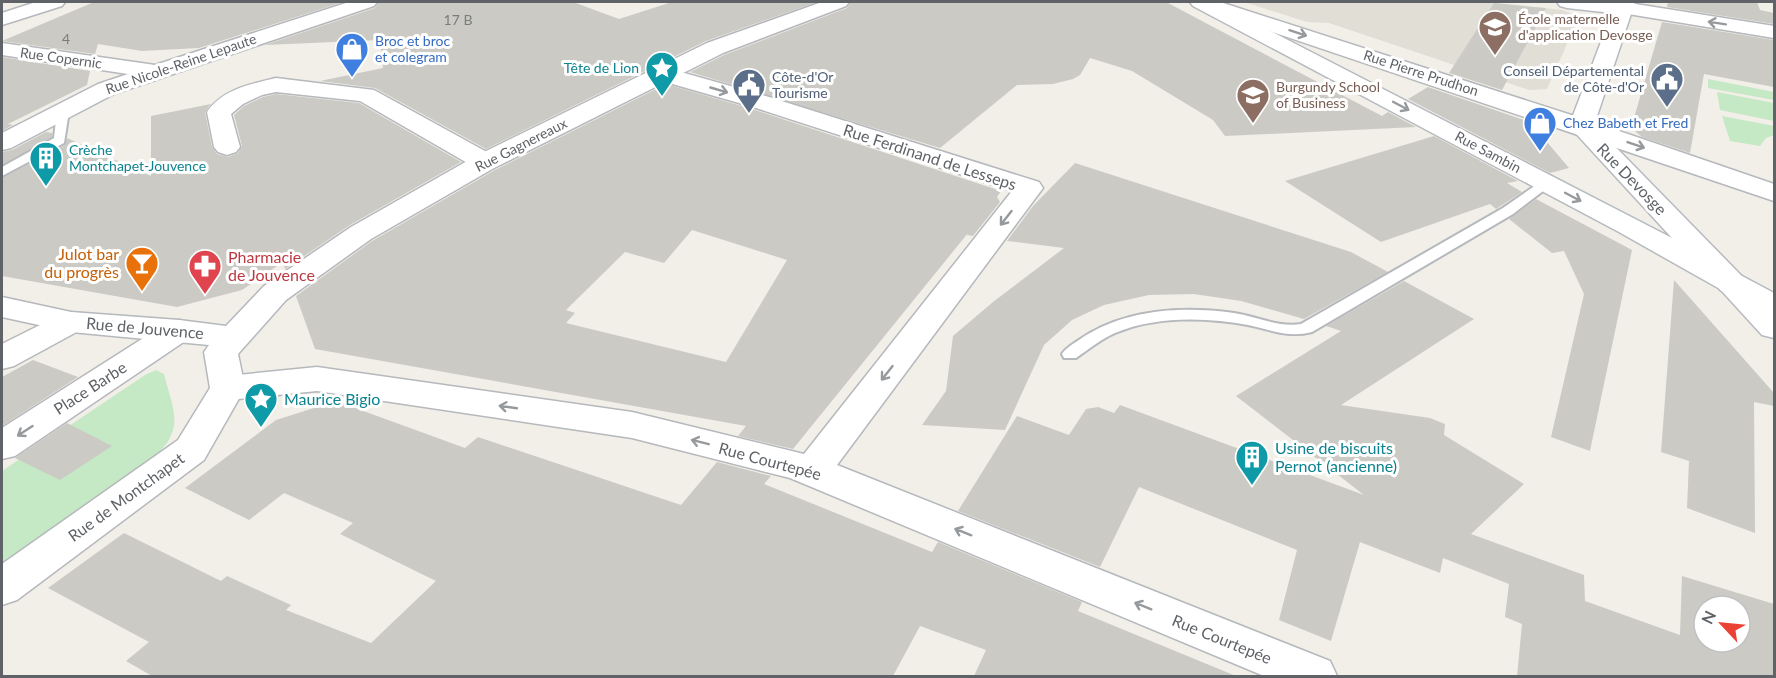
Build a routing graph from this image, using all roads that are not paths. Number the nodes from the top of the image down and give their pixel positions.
1 (55, 2) edge
2 (367, 2) edge
3 (839, 2) edge
4 (1201, 2) edge
5 (1566, 2) edge
6 (1624, 5) edge
7 (2, 20) edge
8 (1774, 32) edge
9 (2, 49) edge
10 (156, 72) junction
11 (663, 74) junction
12 (63, 111) junction
13 (1581, 126) junction
14 (2, 143) edge
15 (227, 147) dead end
16 (485, 162) junction
17 (2, 172) edge
18 (1546, 182) junction
19 (1774, 193) edge
20 (1731, 283) junction
21 (1774, 305) edge
22 (2, 307) edge
23 (70, 322) junction
24 (1774, 328) edge
25 (179, 330) junction
26 (234, 338) junction
27 (1070, 354) dead end
28 (2, 358) edge
29 (228, 388) junction
30 (2, 447) edge
31 (812, 470) junction
32 (2, 587) edge
33 (1314, 676) edge

1 - 7 street
2 - 10 street, Rue Nicole-Reine Lepaute
3 - 11 street, Rue Gagnereaux
4 -> 13 street, Rue Pierre Prudhon
4 -> 18 street, Rue Sambin
5 - 6 street
8 -> 6 street
6 - 13 street
9 - 10 street, Rue Copernic
10 - 12 street, Rue Nicole-Reine Lepaute
11 - 16 street, Rue Gagnereaux
11 -> 31 street, Rue Ferdinand de Lesseps
12 - 14 street, Rue Nicole-Reine Lepaute
12 - 17 lane
13 -> 19 street, Rue Pierre Prudhon
13 - 20 street, Rue Devosge
15 - 16 street
16 - 26 street, Rue Gagnereaux
18 -> 20 street, Rue Sambin
18 - 27 lane
20 - 21 street, Rue Sambin
20 - 24 street, Rue Devosge
22 - 23 street, Rue de Jouvence
23 - 25 street, Rue de Jouvence
23 - 28 street
25 - 26 street, Rue de Jouvence
25 -> 30 street, Place Barbe
26 - 29 street, Rue de Jouvence
31 -> 29 street, Rue Courtepée
29 - 32 street, Rue de Montchapet
33 -> 31 street, Rue Courtepée

